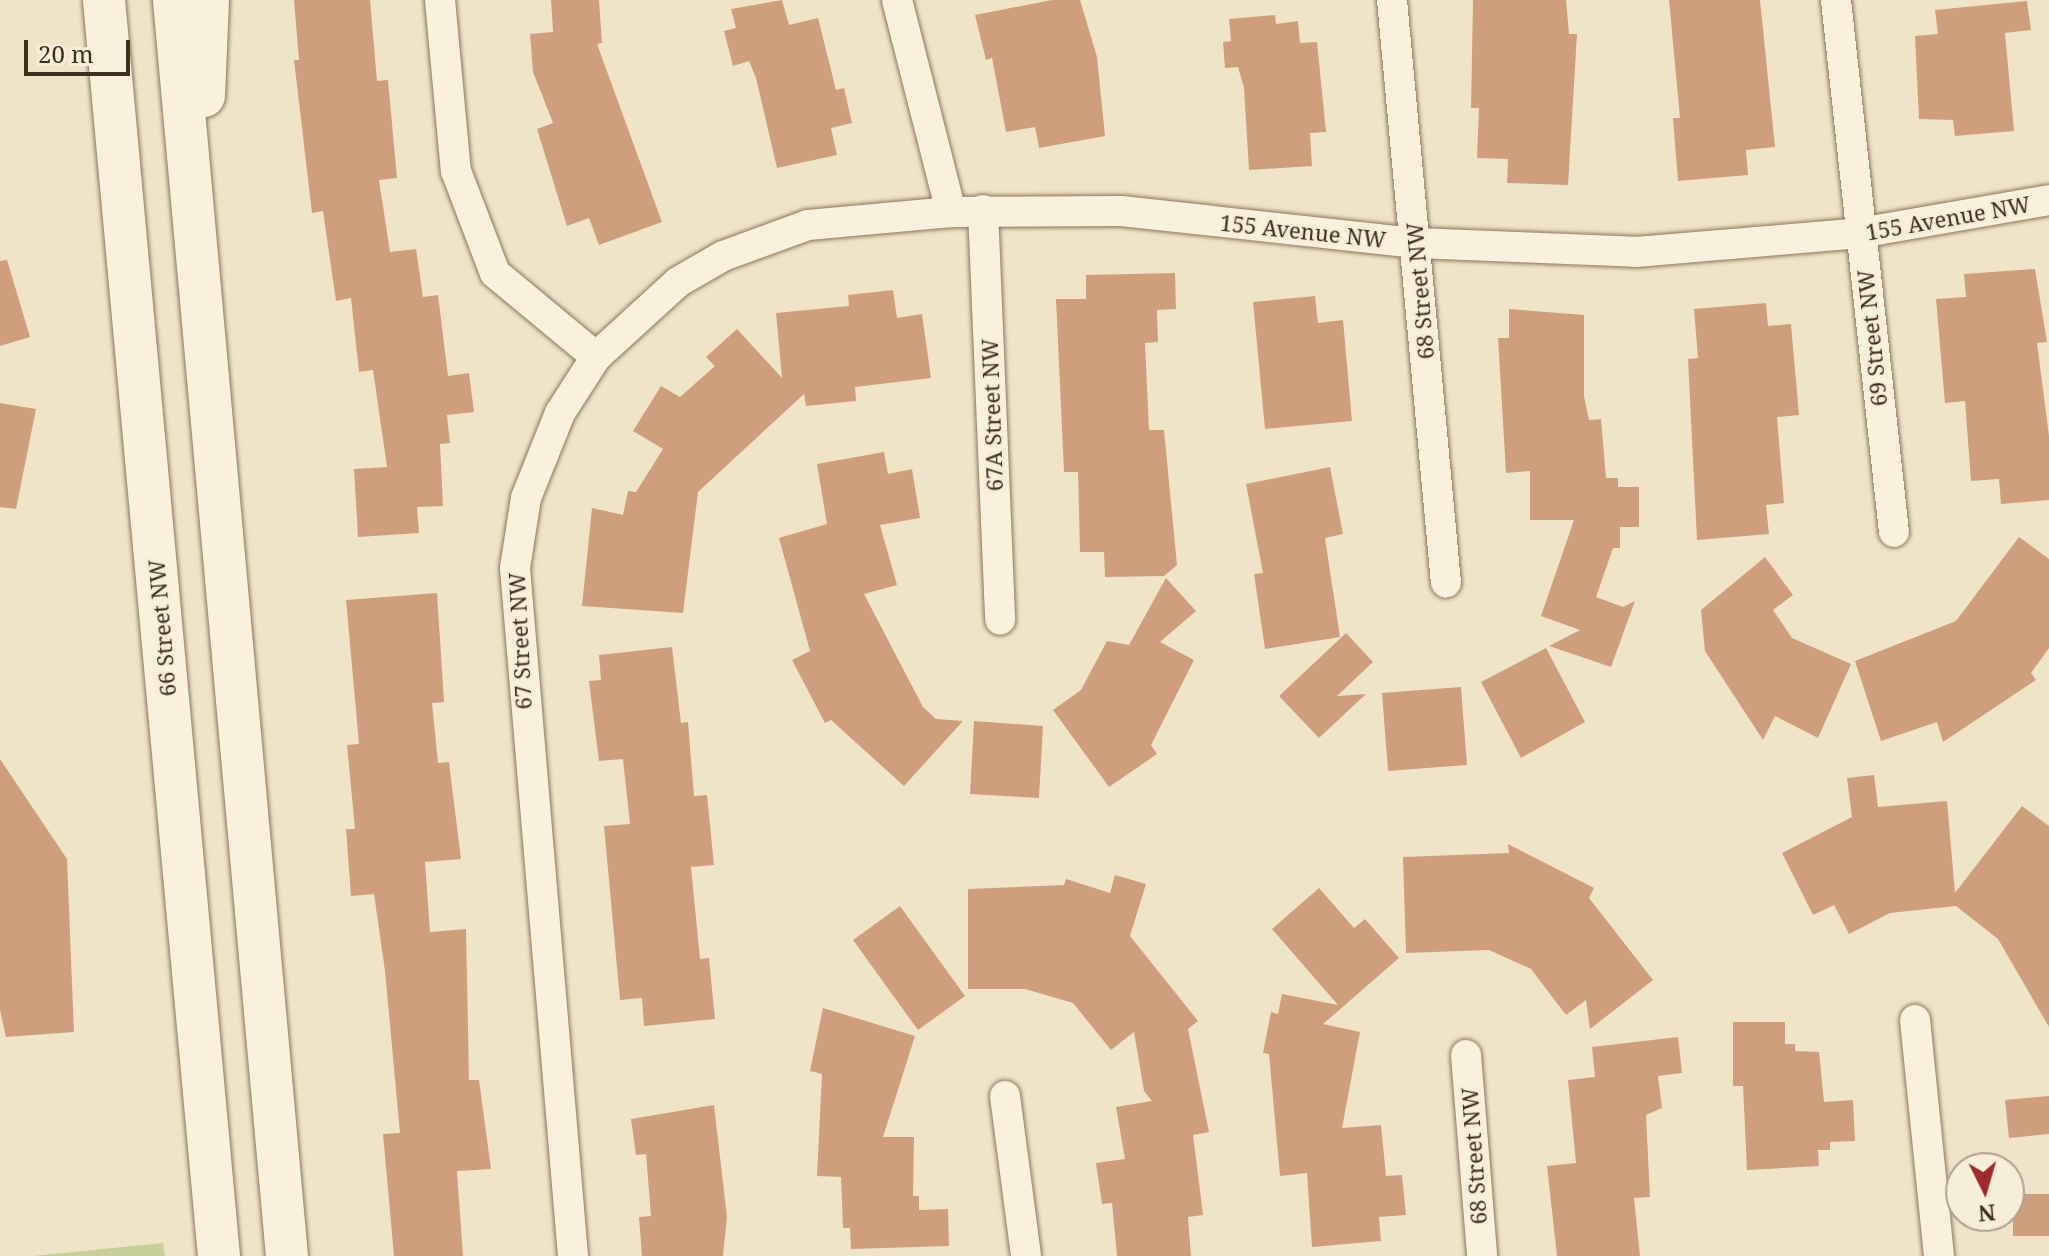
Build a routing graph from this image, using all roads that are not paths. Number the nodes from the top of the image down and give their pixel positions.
1 (104, 0) edge
2 (174, 0) edge
3 (208, 0) edge
4 (440, 0) edge
5 (897, 0) edge
6 (1392, 0) edge
7 (1836, 0) edge
8 (2049, 200) edge
9 (983, 210) junction
10 (951, 212) junction
11 (1860, 233) junction
12 (1416, 243) junction
13 (197, 253) junction
14 (596, 357) junction
15 (1894, 532) dead end
16 (1446, 583) dead end
17 (1000, 620) dead end
18 (1915, 1020) dead end
19 (1466, 1055) dead end
20 (1005, 1096) dead end
21 (219, 1256) edge
22 (287, 1256) edge
23 (573, 1256) edge
24 (1026, 1256) edge
25 (1482, 1256) edge
26 (1939, 1256) edge

1 - 21 main road, 66 Street NW
2 - 13 main road
3 - 13 main road
4 - 14 street
5 - 10 street
6 - 12 street, 68 Street NW
7 - 11 street, 69 Street NW
8 - 11 street, 155 Avenue NW
9 - 10 street, 155 Avenue NW
9 - 12 street, 155 Avenue NW
9 - 17 street, 67A Street NW
10 - 14 street, 155 Avenue NW
11 - 12 street, 155 Avenue NW
11 - 15 street, 69 Street NW
12 - 16 street, 68 Street NW
13 - 22 main road
14 - 23 street, 67 Street NW
18 - 26 street
19 - 25 street, 68 Street NW
20 - 24 street

